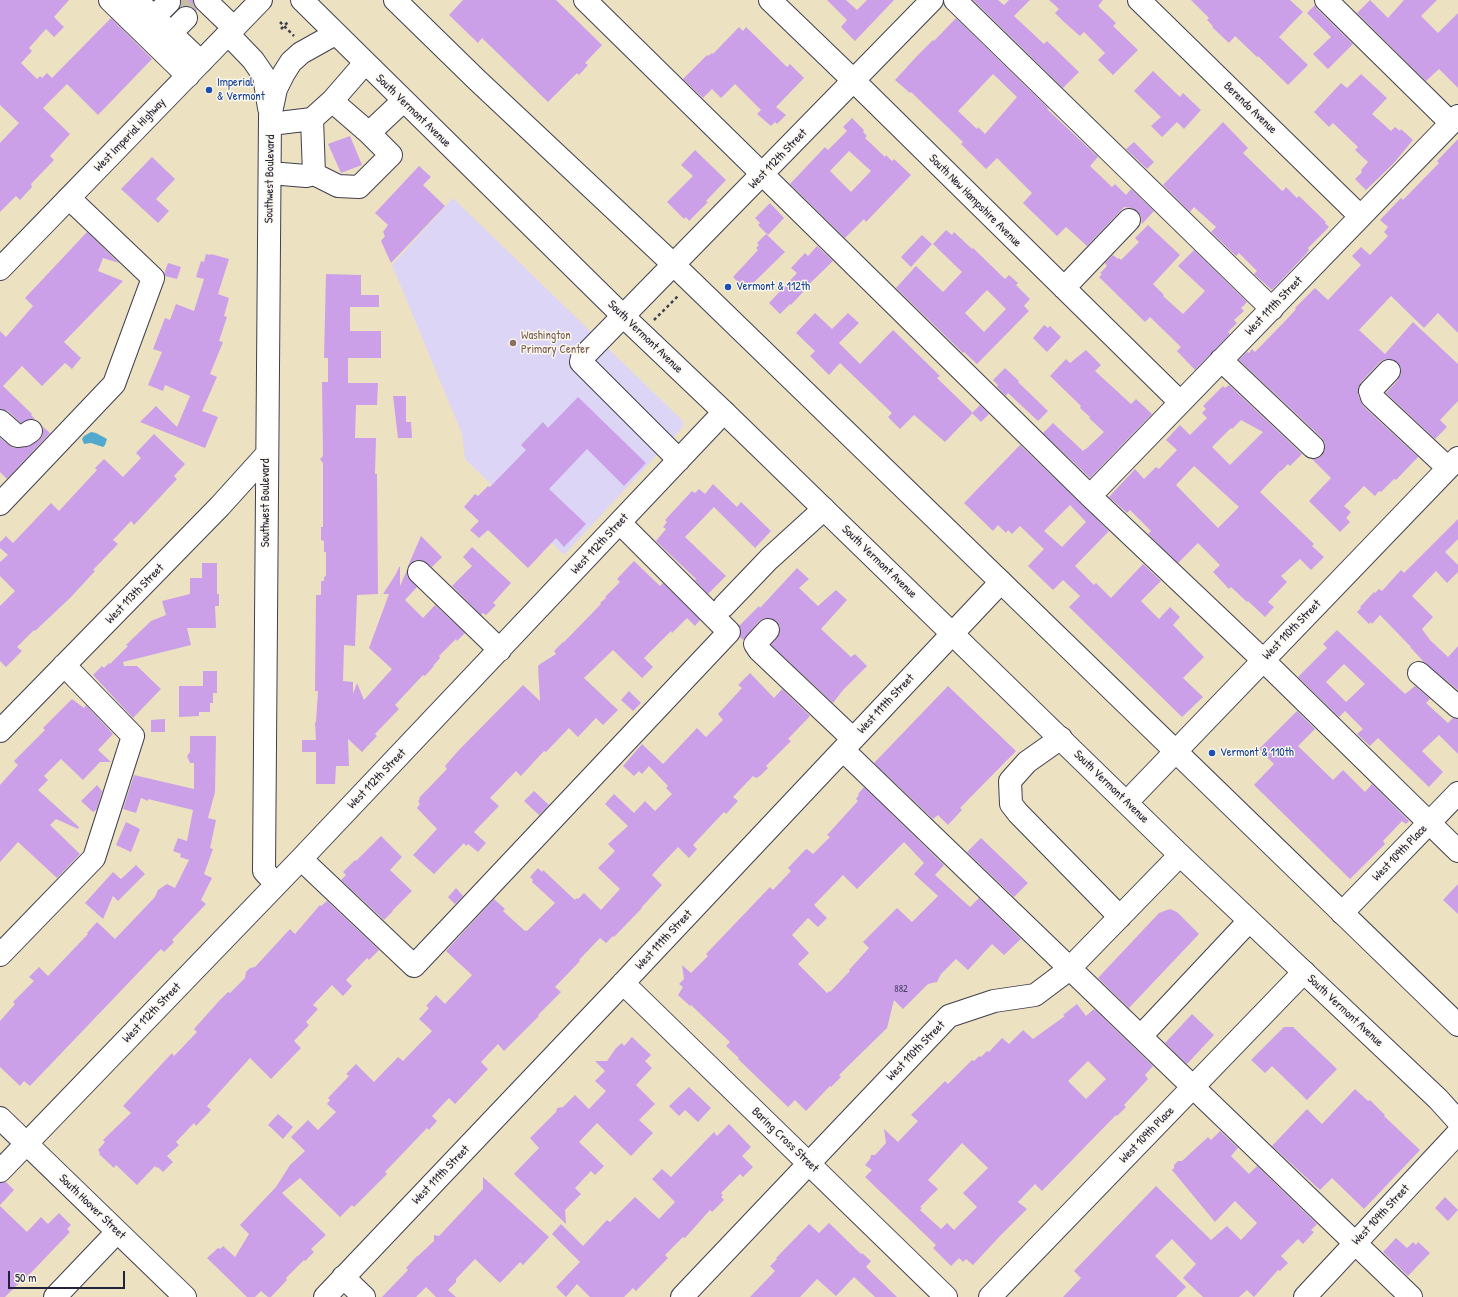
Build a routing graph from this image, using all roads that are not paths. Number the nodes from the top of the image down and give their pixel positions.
1 (110, 0) edge
2 (136, 0) edge
3 (261, 0) edge
4 (302, 0) edge
5 (395, 0) edge
6 (585, 0) edge
7 (770, 0) edge
8 (932, 0) edge
9 (955, 0) edge
10 (1139, 0) edge
11 (1326, 0) edge
12 (181, 12) edge
13 (231, 31) junction
14 (335, 34) junction
15 (365, 63) junction
16 (194, 69) junction
17 (854, 81) junction
18 (332, 100) junction
19 (403, 100) junction
20 (312, 119) junction
21 (1455, 119) edge
22 (270, 120) junction
23 (369, 133) junction
24 (270, 173) junction
25 (314, 174) junction
26 (763, 174) junction
27 (69, 198) junction
28 (1360, 216) junction
29 (1129, 220) dead end
30 (674, 265) junction
31 (0, 269) edge
32 (1064, 288) junction
33 (1272, 309) junction
34 (622, 315) junction
35 (1221, 360) junction
36 (1389, 371) dead end
37 (1180, 402) junction
38 (724, 412) junction
39 (0, 420) edge
40 (31, 431) dead end
41 (1313, 447) dead end
42 (267, 454) junction
43 (679, 460) junction
44 (1453, 463) edge
45 (1090, 496) junction
46 (0, 504) edge
47 (824, 509) junction
48 (620, 523) junction
49 (419, 572) dead end
50 (1001, 582) junction
51 (724, 606) dead end
52 (768, 630) dead end
53 (953, 633) junction
54 (500, 650) junction
55 (1263, 660) junction
56 (64, 665) junction
57 (1419, 673) dead end
58 (1458, 707) edge
59 (0, 731) edge
60 (1061, 738) junction
61 (848, 744) junction
62 (1175, 751) junction
63 (1458, 793) edge
64 (1127, 802) junction
65 (1429, 823) junction
66 (1458, 850) edge
67 (1180, 855) junction
68 (301, 859) junction
69 (276, 884) junction
70 (1342, 913) junction
71 (1120, 917) junction
72 (1249, 921) junction
73 (0, 955) edge
74 (1070, 968) junction
75 (1304, 972) junction
76 (623, 983) junction
77 (1458, 1025) edge
78 (1141, 1036) junction
79 (1194, 1086) junction
80 (1448, 1102) edge
81 (0, 1118) edge
82 (1458, 1121) edge
83 (1458, 1133) edge
84 (26, 1143) junction
85 (809, 1163) junction
86 (0, 1171) edge
87 (118, 1232) junction
88 (1355, 1243) junction
89 (344, 1277) junction
90 (55, 1297) edge
91 (185, 1297) edge
92 (325, 1297) edge
93 (364, 1297) edge
94 (682, 1297) edge
95 (946, 1297) edge
96 (990, 1297) edge
97 (1305, 1297) edge
98 (1411, 1297) edge

1 - 16 street
2 - 12 street
3 - 13 street, West Imperial Highway
4 - 14 street, South Vermont Avenue
5 - 30 street
6 - 26 street
7 - 17 street, South New Hampshire Avenue
8 - 17 street, West 112th Street
9 - 33 street
10 - 28 street, Berendo Avenue
11 - 21 street
12 - 13 street
12 - 16 street
13 - 16 street, West Imperial Highway
13 - 22 street
14 - 15 street, South Vermont Avenue
14 - 22 street
15 - 18 street
15 - 19 street, South Vermont Avenue
16 - 27 street, West Imperial Highway
17 - 26 street, West 112th Street
17 - 32 street, South New Hampshire Avenue
18 - 20 street
18 - 23 street
19 - 23 street
19 - 34 street, South Vermont Avenue
20 - 22 street
20 - 25 street
21 - 28 street, West 111th Street
22 - 24 street, Southwest Boulevard
23 - 25 street
24 - 25 street
24 - 42 street, Southwest Boulevard
26 - 30 street, West 112th Street
26 - 45 street
27 - 31 street, West Imperial Highway
27 - 46 street
28 - 33 street, West 111th Street
29 - 32 street
30 - 34 street, West 112th Street
30 - 50 street
32 - 37 street, South New Hampshire Avenue
33 - 35 street, West 111th Street
34 - 38 street, South Vermont Avenue
34 - 43 street, West 112th Street
35 - 37 street, West 111th Street
35 - 41 street
36 - 44 street
37 - 45 street, West 111th Street
38 - 43 street, West 112th Street
38 - 47 street, South Vermont Avenue
39 - 40 street
42 - 56 street, West 113th Street
42 - 69 street, Southwest Boulevard
43 - 48 street, West 112th Street
44 - 55 street, West 110th Street
45 - 55 street
47 - 51 street
47 - 53 street, South Vermont Avenue
48 - 54 street, West 112th Street
48 - 68 street
49 - 54 street
50 - 53 street, West 111th Street
50 - 62 street
52 - 61 street
53 - 60 street, South Vermont Avenue
53 - 61 street, West 111th Street
54 - 68 street, West 112th Street
55 - 62 street, West 110th Street
55 - 65 street
56 - 59 street, West 113th Street
56 - 73 street
57 - 58 street
60 - 64 street, South Vermont Avenue
60 - 71 street
61 - 74 street
61 - 76 street, West 111th Street
62 - 64 street, West 110th Street
62 - 70 street
63 - 65 street, West 109th Place
64 - 67 street, South Vermont Avenue
65 - 66 street
65 - 70 street, West 109th Place
67 - 71 street, West 110th Street
67 - 72 street, South Vermont Avenue
68 - 69 street, West 112th Street
69 - 84 street, West 112th Street
70 - 77 street
71 - 74 street, West 110th Street
72 - 75 street, South Vermont Avenue
72 - 78 street
74 - 78 street
74 - 85 street, West 110th Street
75 - 79 street, West 109th Place
75 - 80 street, South Vermont Avenue
76 - 85 street, Baring Cross Street
76 - 89 street, West 111th Street
78 - 79 street
79 - 88 street
79 - 96 street, West 109th Place
80 - 82 street, South Vermont Avenue
81 - 84 street, South Hoover Street
83 - 88 street, West 109th Street
84 - 86 street, West 112th Street
84 - 87 street, South Hoover Street
85 - 94 street, West 110th Street
85 - 95 street, Baring Cross Street
87 - 90 street
87 - 91 street, South Hoover Street
88 - 97 street, West 109th Street
88 - 98 street
89 - 92 street, West 111th Street
89 - 93 street

